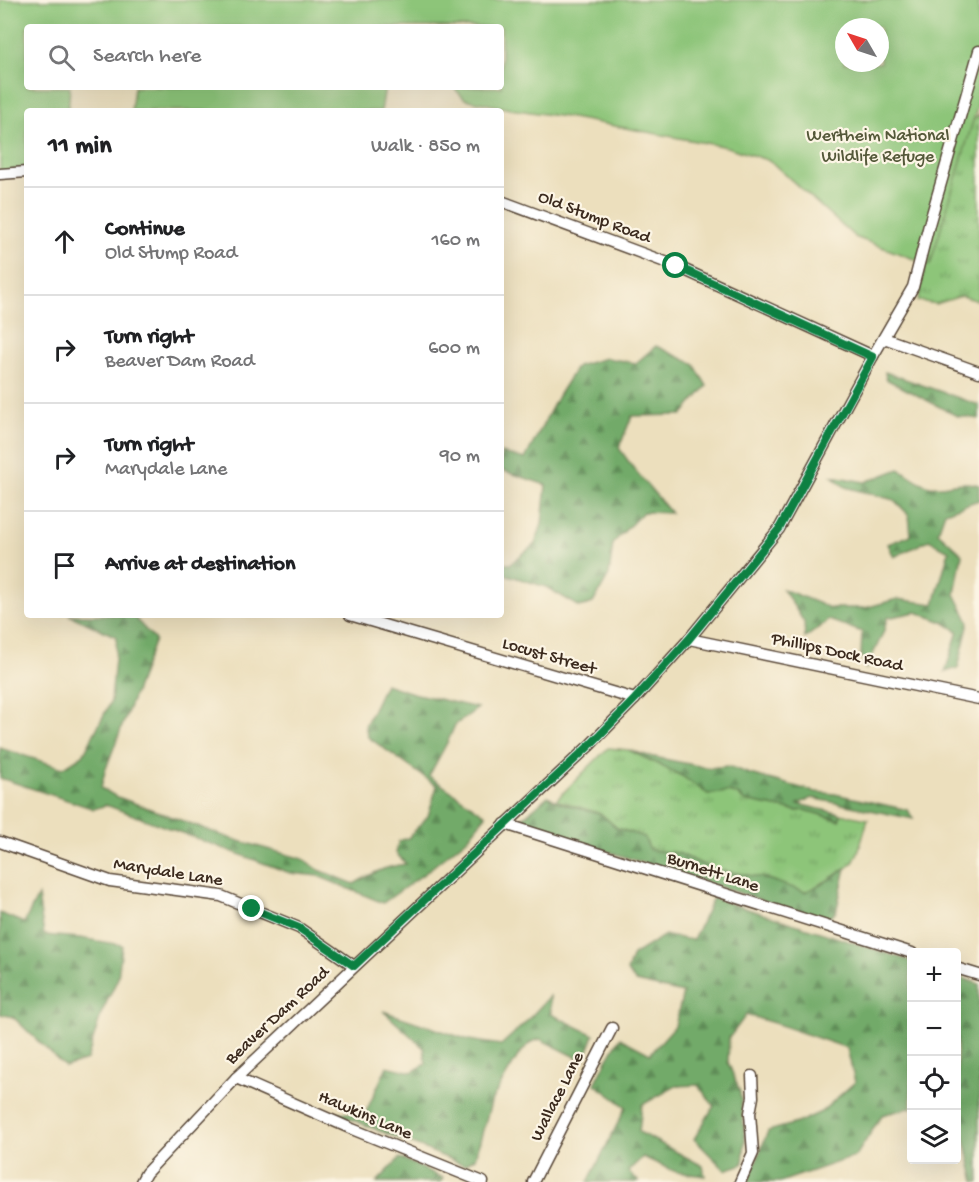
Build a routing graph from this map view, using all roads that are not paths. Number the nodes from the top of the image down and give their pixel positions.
1 (979, 51) edge
2 (24, 172) edge
3 (0, 174) edge
4 (504, 202) edge
5 (884, 338) junction
6 (873, 357) junction
7 (979, 372) edge
8 (360, 618) edge
9 (689, 639) junction
10 (635, 699) junction
11 (979, 699) edge
12 (505, 824) junction
13 (0, 842) edge
14 (907, 951) edge
15 (354, 966) junction
16 (961, 969) edge
17 (979, 975) edge
18 (612, 1028) dead end
19 (752, 1076) dead end
20 (236, 1078) junction
21 (141, 1182) edge
22 (483, 1182) edge
23 (533, 1182) edge
24 (740, 1182) edge

1 - 5 street, Beaver Dam Road
2 - 3 street
4 - 6 street, Old Stump Road
5 - 6 street, Beaver Dam Road
5 - 7 street
6 - 9 street, Beaver Dam Road
8 - 10 street, Locust Street
9 - 10 street, Beaver Dam Road
9 - 11 street, Phillips Dock Road
10 - 12 street, Beaver Dam Road
12 - 14 street, Burnett Lane
12 - 15 street, Beaver Dam Road
13 - 15 street, Marydale Lane
15 - 20 street, Beaver Dam Road
16 - 17 street
18 - 23 street, Wallace Lane
19 - 24 street
20 - 21 street, Beaver Dam Road
20 - 22 street, Hawkins Lane

